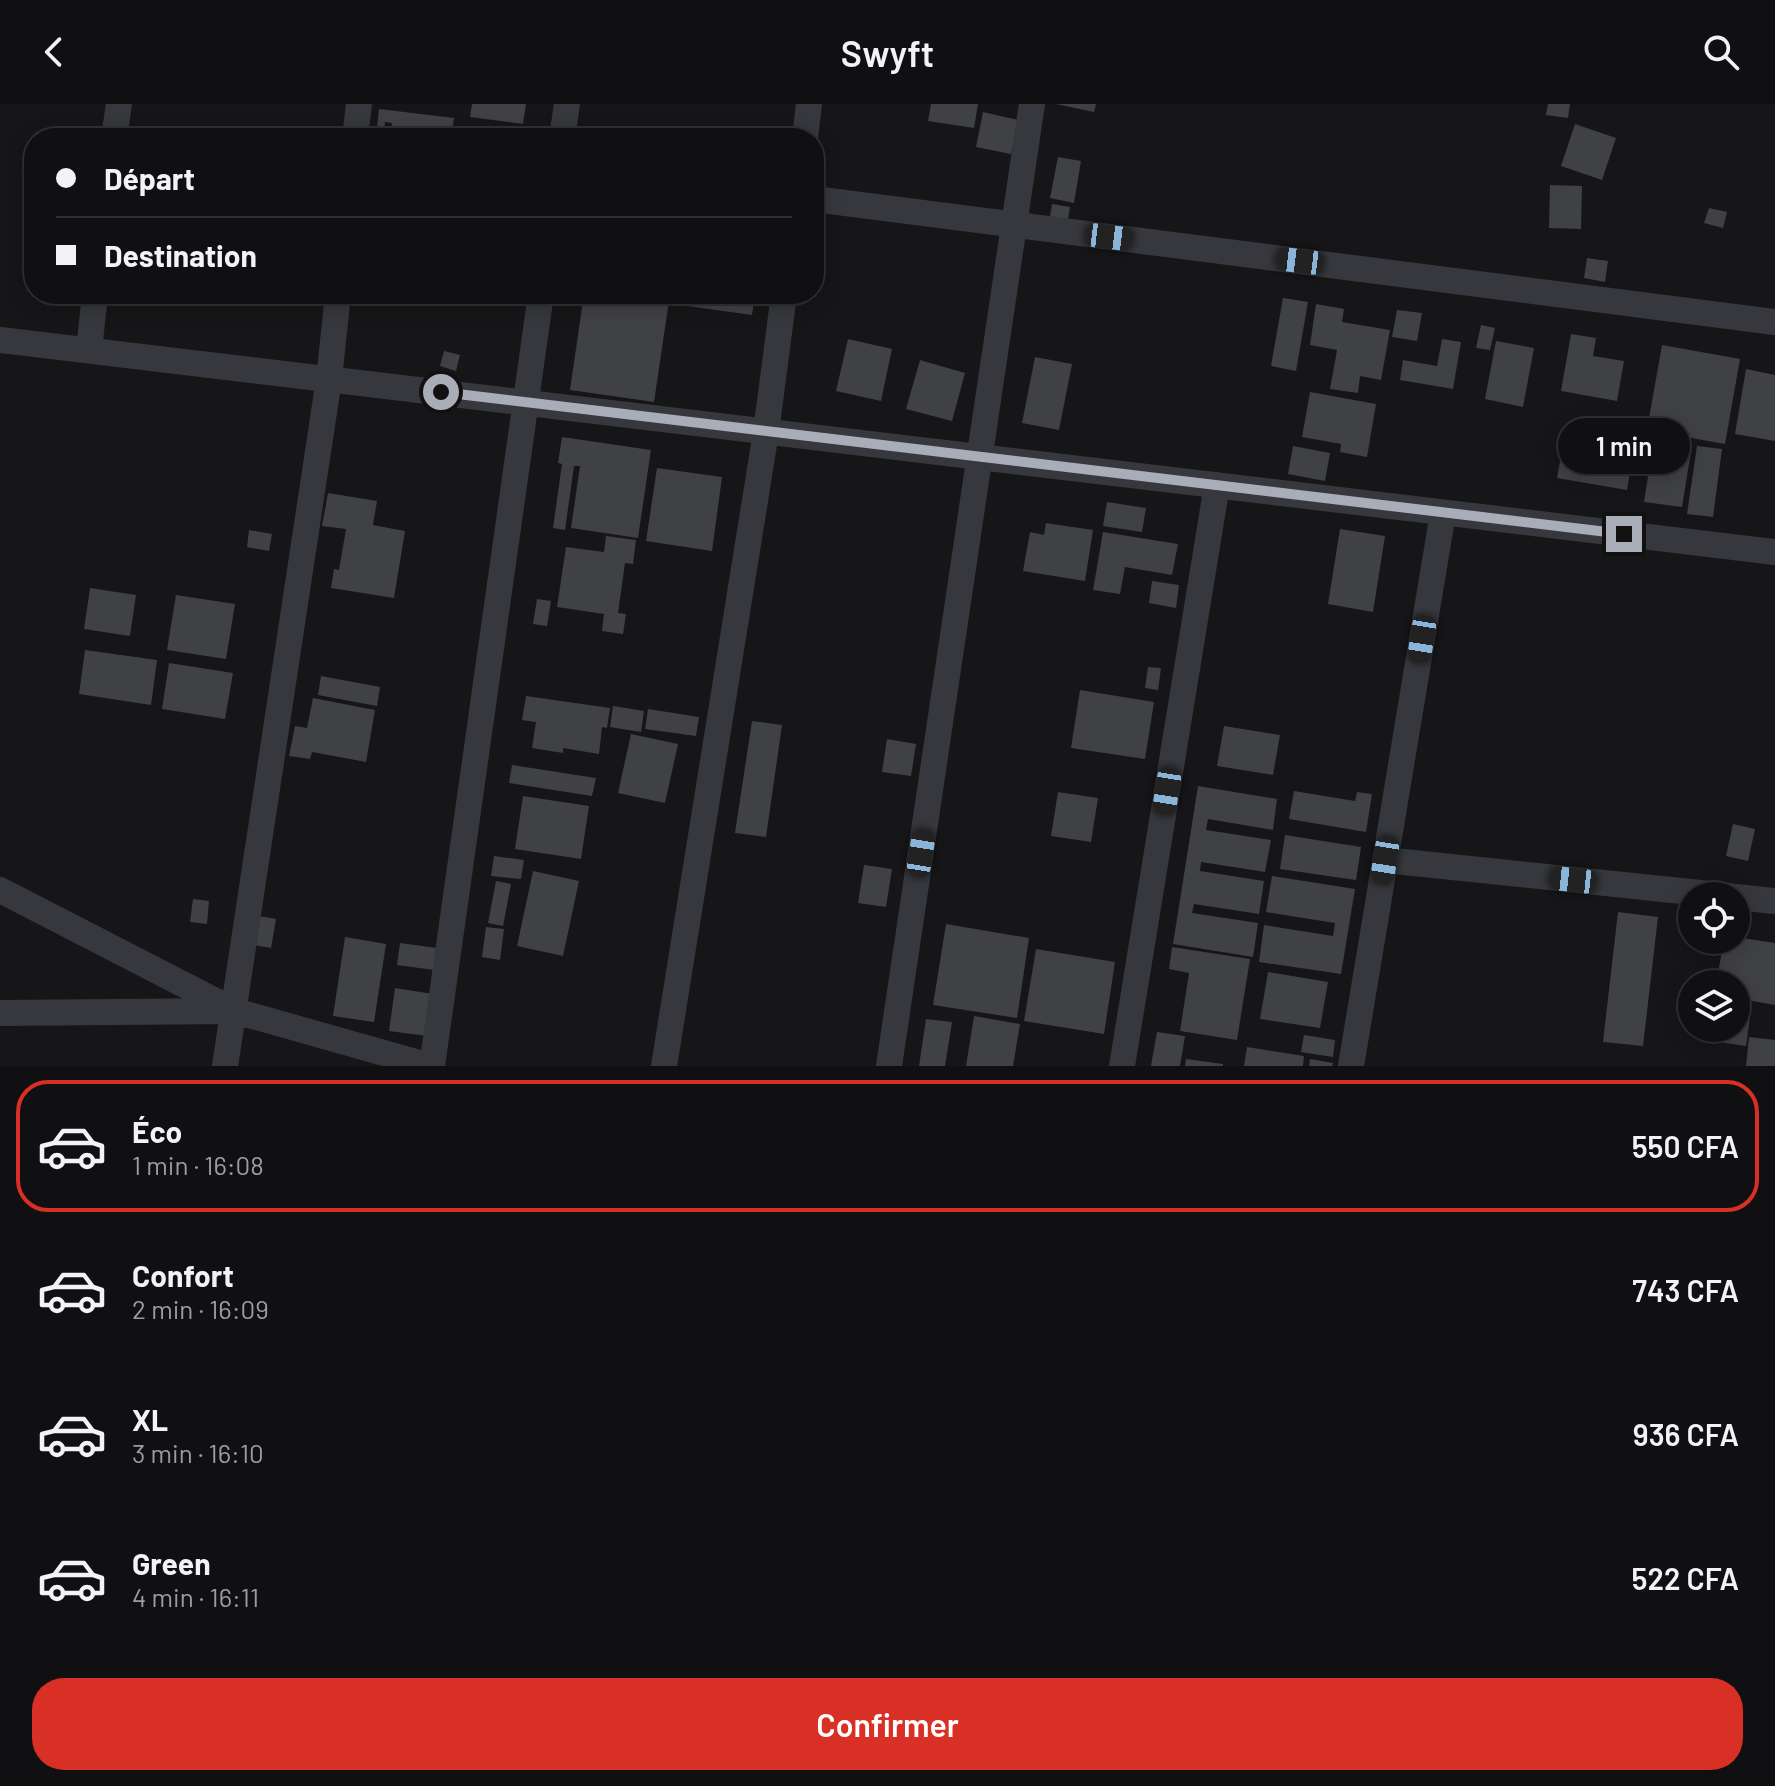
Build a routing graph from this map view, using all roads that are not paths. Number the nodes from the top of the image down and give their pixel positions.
1 (119, 104) edge
2 (359, 104) edge
3 (567, 104) edge
4 (809, 104) edge
5 (1032, 104) edge
6 (115, 128) edge
7 (356, 128) edge
8 (563, 128) edge
9 (806, 128) edge
10 (824, 200) edge
11 (1014, 225) junction
12 (94, 304) edge
13 (337, 304) edge
14 (540, 304) edge
15 (783, 304) edge
16 (1775, 322) edge
17 (0, 340) edge
18 (89, 350) junction
19 (329, 379) junction
20 (525, 402) junction
21 (766, 432) junction
22 (980, 457) junction
23 (1217, 485) junction
24 (1443, 513) junction
25 (1775, 552) edge
26 (1385, 860) junction
27 (0, 890) edge
28 (1678, 891) edge
29 (1750, 898) edge
30 (1775, 901) edge
31 (235, 1011) junction
32 (0, 1013) edge
33 (205, 1066) edge
34 (225, 1066) edge
35 (431, 1066) edge
36 (664, 1066) edge
37 (889, 1066) edge
38 (1122, 1066) edge
39 (1351, 1066) edge

1 - 6 street
2 - 7 street
3 - 8 street
4 - 9 street
5 - 11 street
10 - 11 street
11 - 16 street
11 - 22 street
12 - 18 street
13 - 19 street
14 - 20 street
15 - 21 street
17 - 18 street
18 - 19 street
19 - 20 street
19 - 31 street
20 - 21 street
20 - 35 street
21 - 22 street
21 - 36 street
22 - 23 street
22 - 37 street
23 - 24 street
23 - 38 street
24 - 25 street
24 - 26 street
26 - 28 street
26 - 39 street
27 - 31 street
29 - 30 street
31 - 32 street
31 - 33 street
31 - 34 street
31 - 35 street

